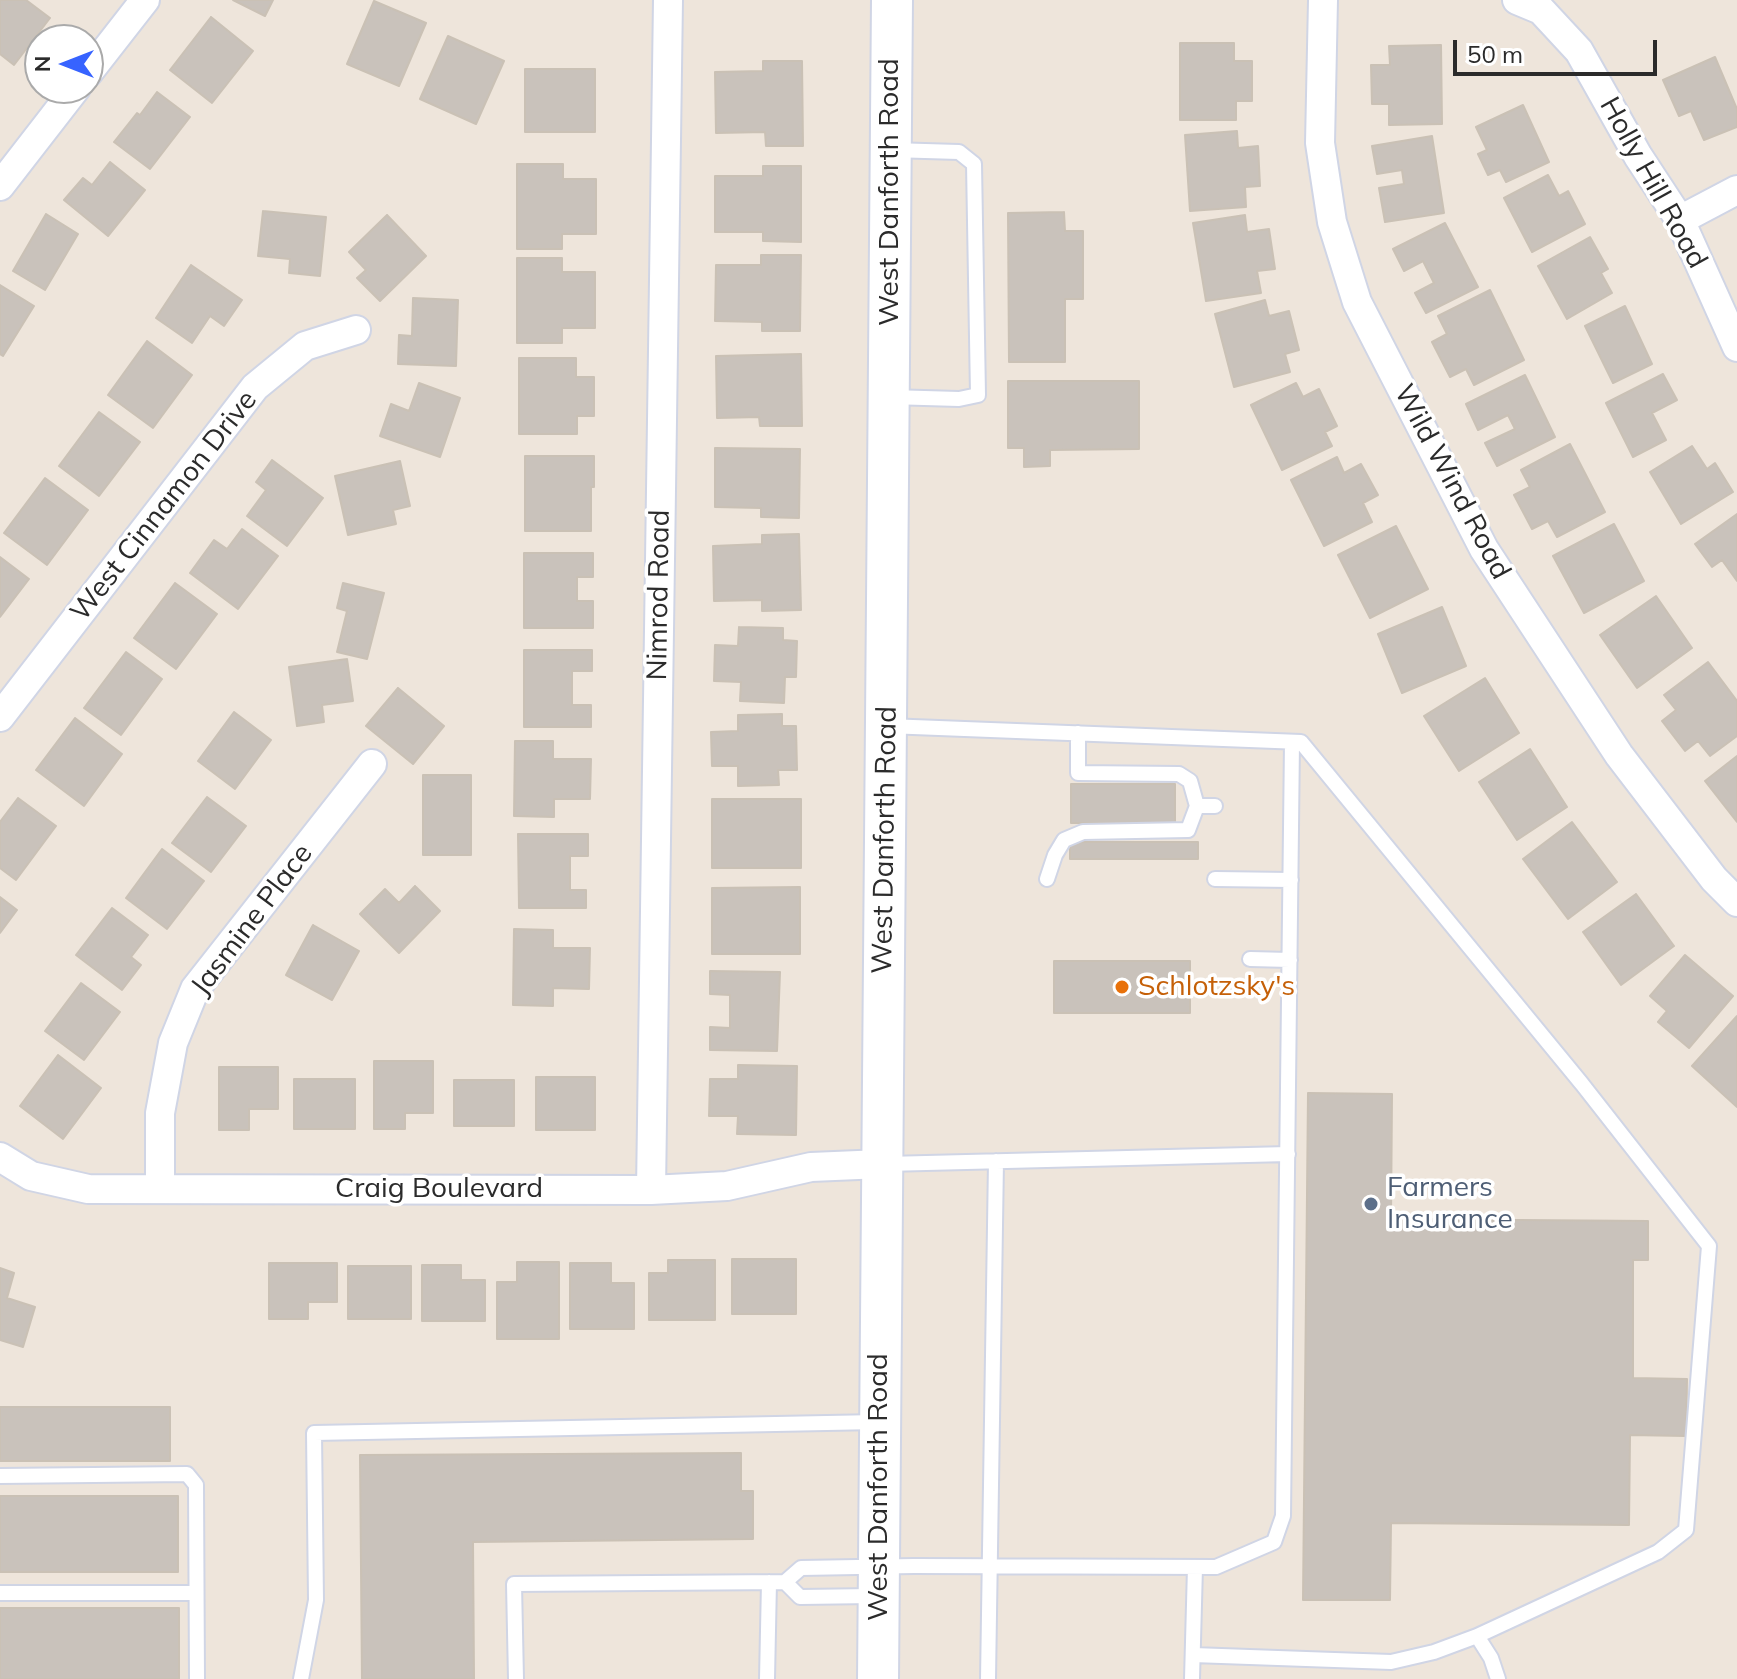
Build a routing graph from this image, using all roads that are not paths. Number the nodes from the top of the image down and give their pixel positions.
1 (145, 0) edge
2 (668, 0) edge
3 (892, 0) edge
4 (1323, 0) edge
5 (1517, 0) edge
6 (104, 53) edge
7 (64, 104) edge
8 (891, 150) junction
9 (0, 186) edge
10 (1737, 190) edge
11 (1680, 220) junction
12 (356, 330) dead end
13 (1737, 347) edge
14 (889, 397) junction
15 (0, 717) edge
16 (886, 726) junction
17 (1078, 733) junction
18 (1292, 742) junction
19 (372, 764) dead end
20 (1197, 806) junction
21 (1215, 806) dead end
22 (1047, 879) dead end
23 (1215, 879) dead end
24 (1291, 880) junction
25 (1737, 902) edge
26 (1250, 959) dead end
27 (1290, 960) junction
28 (1288, 1154) junction
29 (0, 1157) edge
30 (996, 1161) junction
31 (882, 1164) junction
32 (160, 1187) junction
33 (651, 1190) junction
34 (879, 1422) junction
35 (0, 1476) edge
36 (990, 1566) junction
37 (1195, 1567) junction
38 (769, 1582) junction
39 (785, 1582) junction
40 (878, 1582) junction
41 (0, 1593) edge
42 (196, 1593) junction
43 (1477, 1636) junction
44 (1193, 1655) junction
45 (197, 1679) edge
46 (301, 1679) edge
47 (516, 1679) edge
48 (767, 1679) edge
49 (878, 1679) edge
50 (988, 1679) edge
51 (1192, 1679) edge
52 (1498, 1679) edge

1 - 6 street
2 - 33 street, Nimrod Road
3 - 8 main road, West Danforth Road
4 - 25 street, Wild Wind Road
5 - 11 street, Holly Hill Road
7 - 9 street
8 - 14 main road, West Danforth Road
8 - 14 lane
10 - 11 street
11 - 13 street, Holly Hill Road
12 - 15 street, West Cinnamon Drive
14 - 16 main road, West Danforth Road
16 - 17 lane
16 - 31 main road, West Danforth Road
17 - 18 lane
17 - 20 lane
18 - 24 lane
18 - 43 lane
19 - 32 street, Jasmine Place
20 - 21 lane
20 - 22 lane
23 - 24 lane
24 - 27 lane
26 - 27 lane
27 - 28 lane
28 - 30 lane
28 - 37 lane
29 - 32 street, Craig Boulevard
30 - 31 lane
30 - 36 lane
31 - 33 street, Craig Boulevard
31 - 34 main road, West Danforth Road
32 - 33 street, Craig Boulevard
34 - 40 main road, West Danforth Road
34 - 46 lane
35 - 42 lane
36 - 37 lane
36 - 40 lane
36 - 50 lane
37 - 44 lane
38 - 39 lane
38 - 47 lane
38 - 48 lane
39 - 40 lane
39 - 40 lane
40 - 49 main road, West Danforth Road
41 - 42 lane
42 - 45 lane
43 - 44 lane
43 - 52 lane
44 - 51 lane

